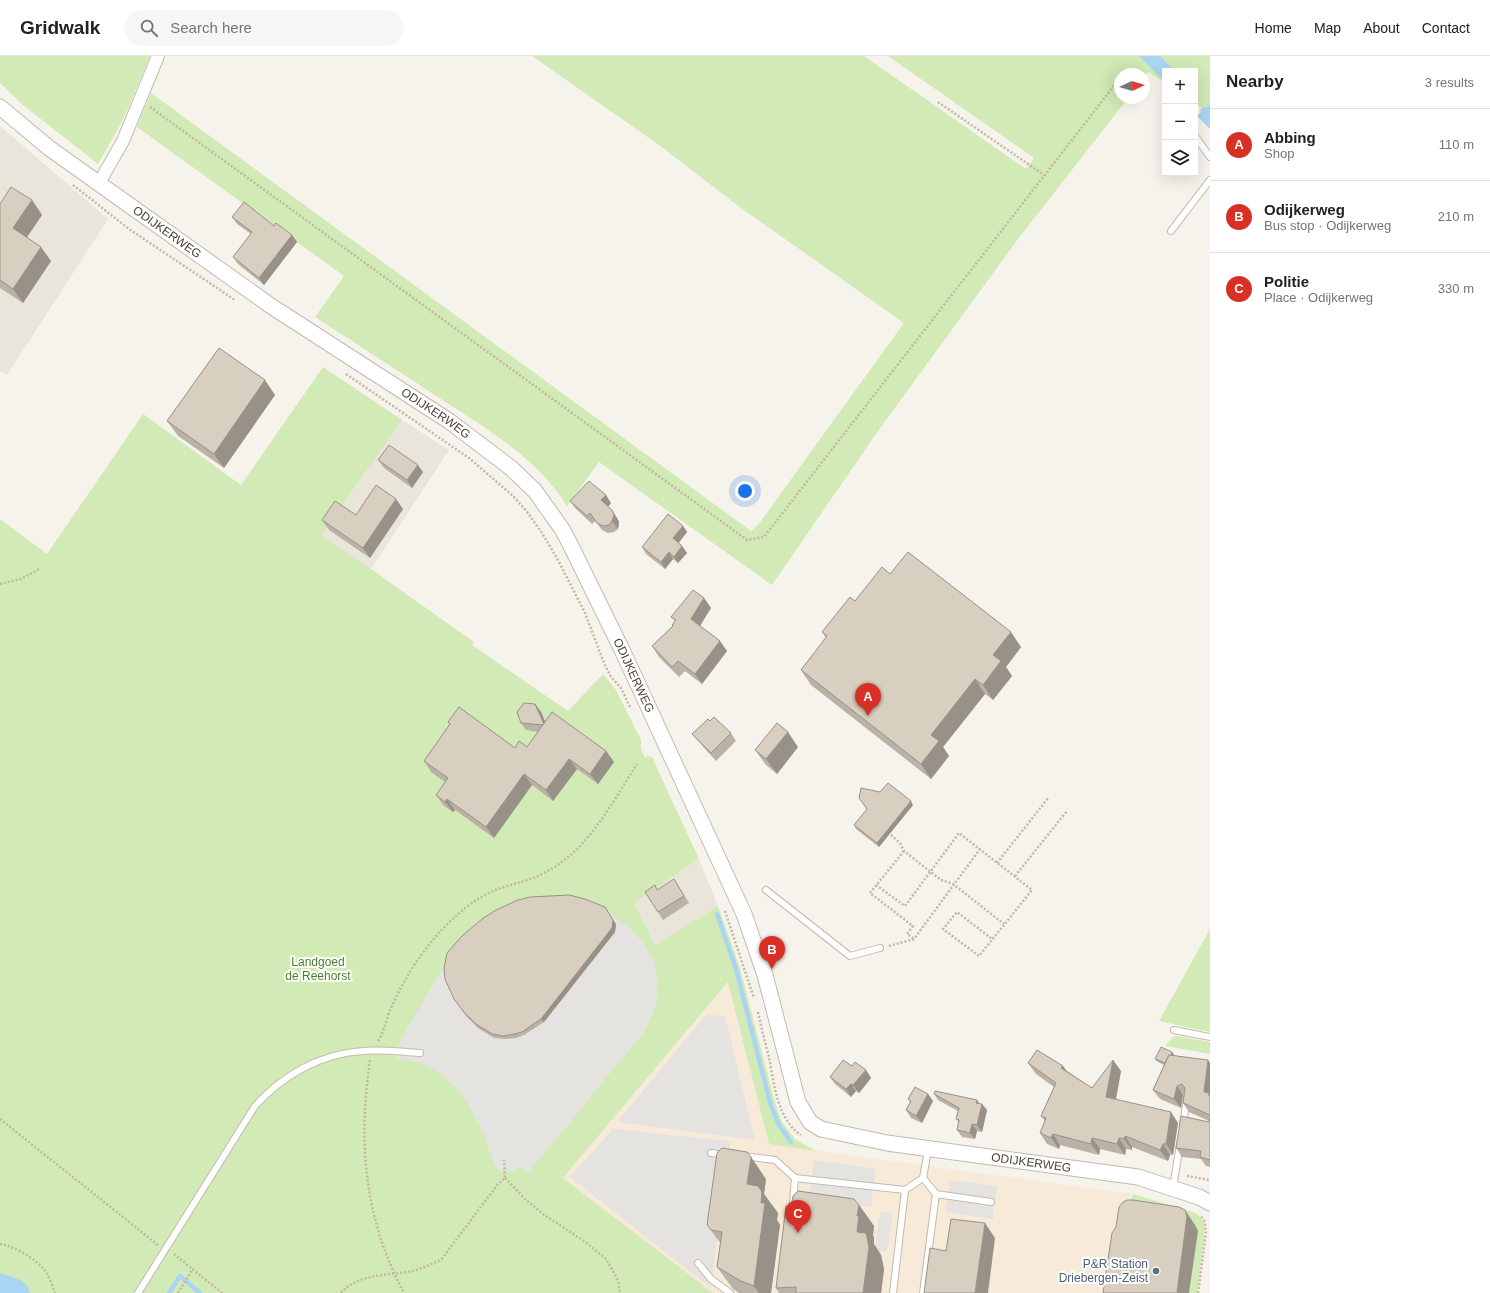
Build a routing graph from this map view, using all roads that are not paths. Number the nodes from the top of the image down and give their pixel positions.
1 (158, 56) edge
2 (0, 107) edge
3 (1198, 140) edge
4 (1210, 157) edge
5 (1210, 180) edge
6 (100, 183) junction
7 (1170, 231) dead end
8 (766, 890) dead end
9 (880, 948) road end
10 (1174, 1030) dead end
11 (1210, 1037) edge
12 (420, 1053) dead end
13 (1187, 1097) edge
14 (928, 1148) junction
15 (712, 1154) dead end
16 (795, 1178) junction
17 (923, 1178) junction
18 (1173, 1189) junction
19 (905, 1190) junction
20 (936, 1194) junction
21 (991, 1202) dead end
22 (1210, 1203) edge
23 (792, 1204) edge
24 (698, 1262) dead end
25 (138, 1293) edge
26 (730, 1293) edge
27 (893, 1293) edge
28 (923, 1293) edge

1 - 6 street
2 - 6 street, ODIJKERWEG
3 - 4 lane
5 - 7 lane
6 - 14 street, ODIJKERWEG
8 - 9 lane
10 - 11 lane
12 - 25 lane
13 - 18 lane
14 - 17 lane
14 - 18 street, ODIJKERWEG
15 - 16 lane
16 - 19 lane
16 - 23 lane
17 - 19 lane
17 - 20 lane
18 - 22 street, ODIJKERWEG
19 - 27 lane
20 - 21 lane
20 - 28 lane
24 - 26 lane

